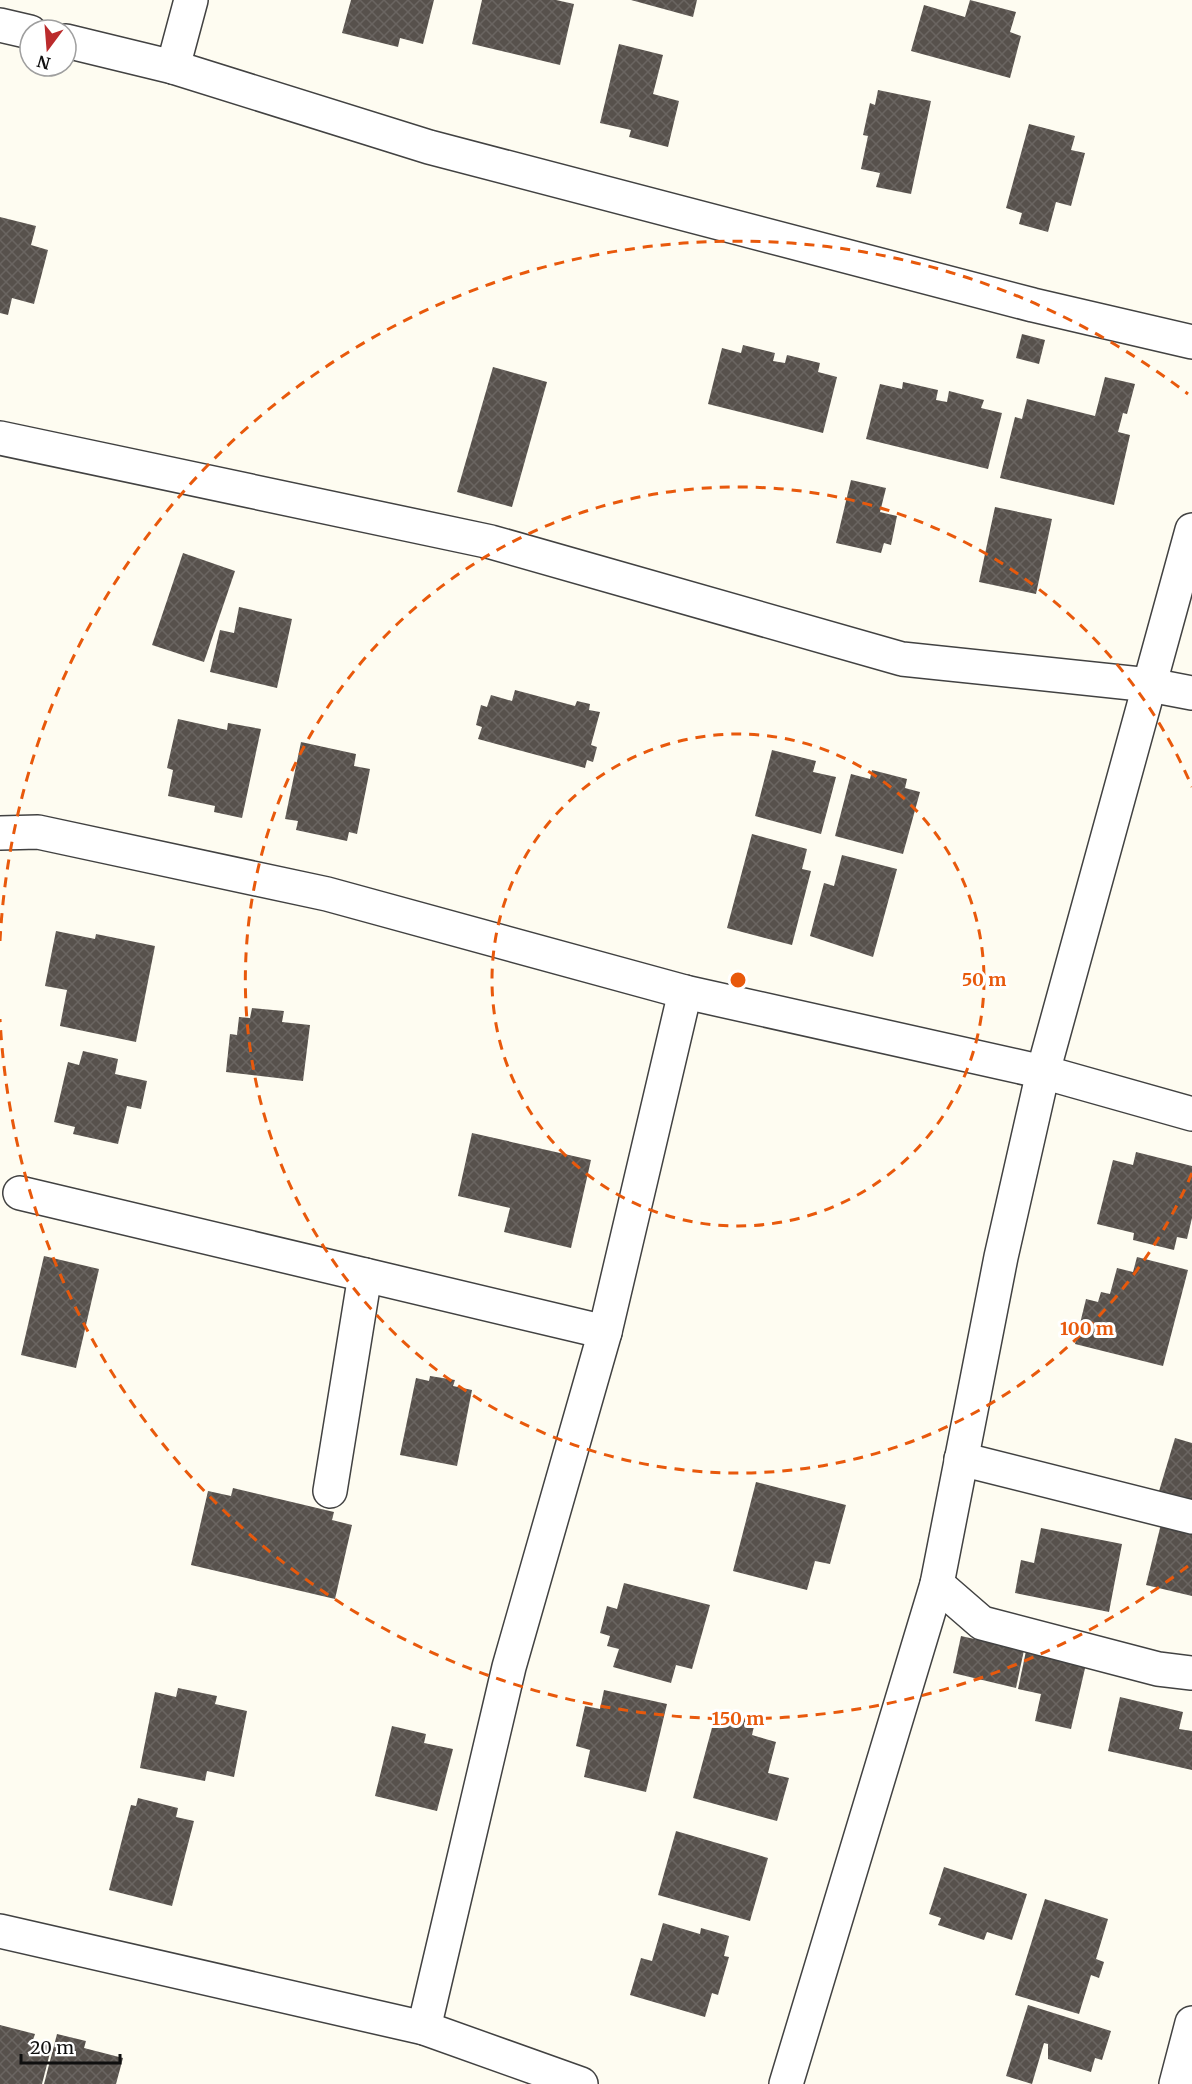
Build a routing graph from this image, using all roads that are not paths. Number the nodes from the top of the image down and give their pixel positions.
1 (191, 0) edge
2 (78, 44) edge
3 (173, 67) junction
4 (1192, 342) edge
5 (0, 438) edge
6 (1192, 530) edge
7 (1150, 685) junction
8 (1192, 693) edge
9 (0, 833) edge
10 (685, 992) junction
11 (1043, 1072) junction
12 (1192, 1114) edge
13 (20, 1193) dead end
14 (365, 1275) junction
15 (605, 1332) junction
16 (962, 1459) junction
17 (330, 1491) dead end
18 (1192, 1517) edge
19 (937, 1584) junction
20 (1192, 1673) edge
21 (0, 1931) edge
22 (1192, 2023) edge
23 (424, 2028) junction
24 (581, 2084) edge
25 (786, 2084) edge
26 (1176, 2084) edge

1 - 3 street
2 - 3 street
3 - 4 street
5 - 7 street
6 - 7 street
7 - 8 street
7 - 11 street
9 - 10 street
10 - 11 street
10 - 15 street
11 - 12 street
11 - 16 street
13 - 14 street
14 - 15 street
14 - 17 street
15 - 23 street
16 - 18 street
16 - 19 street
19 - 20 street
19 - 25 street
21 - 23 street
22 - 26 street
23 - 24 street

